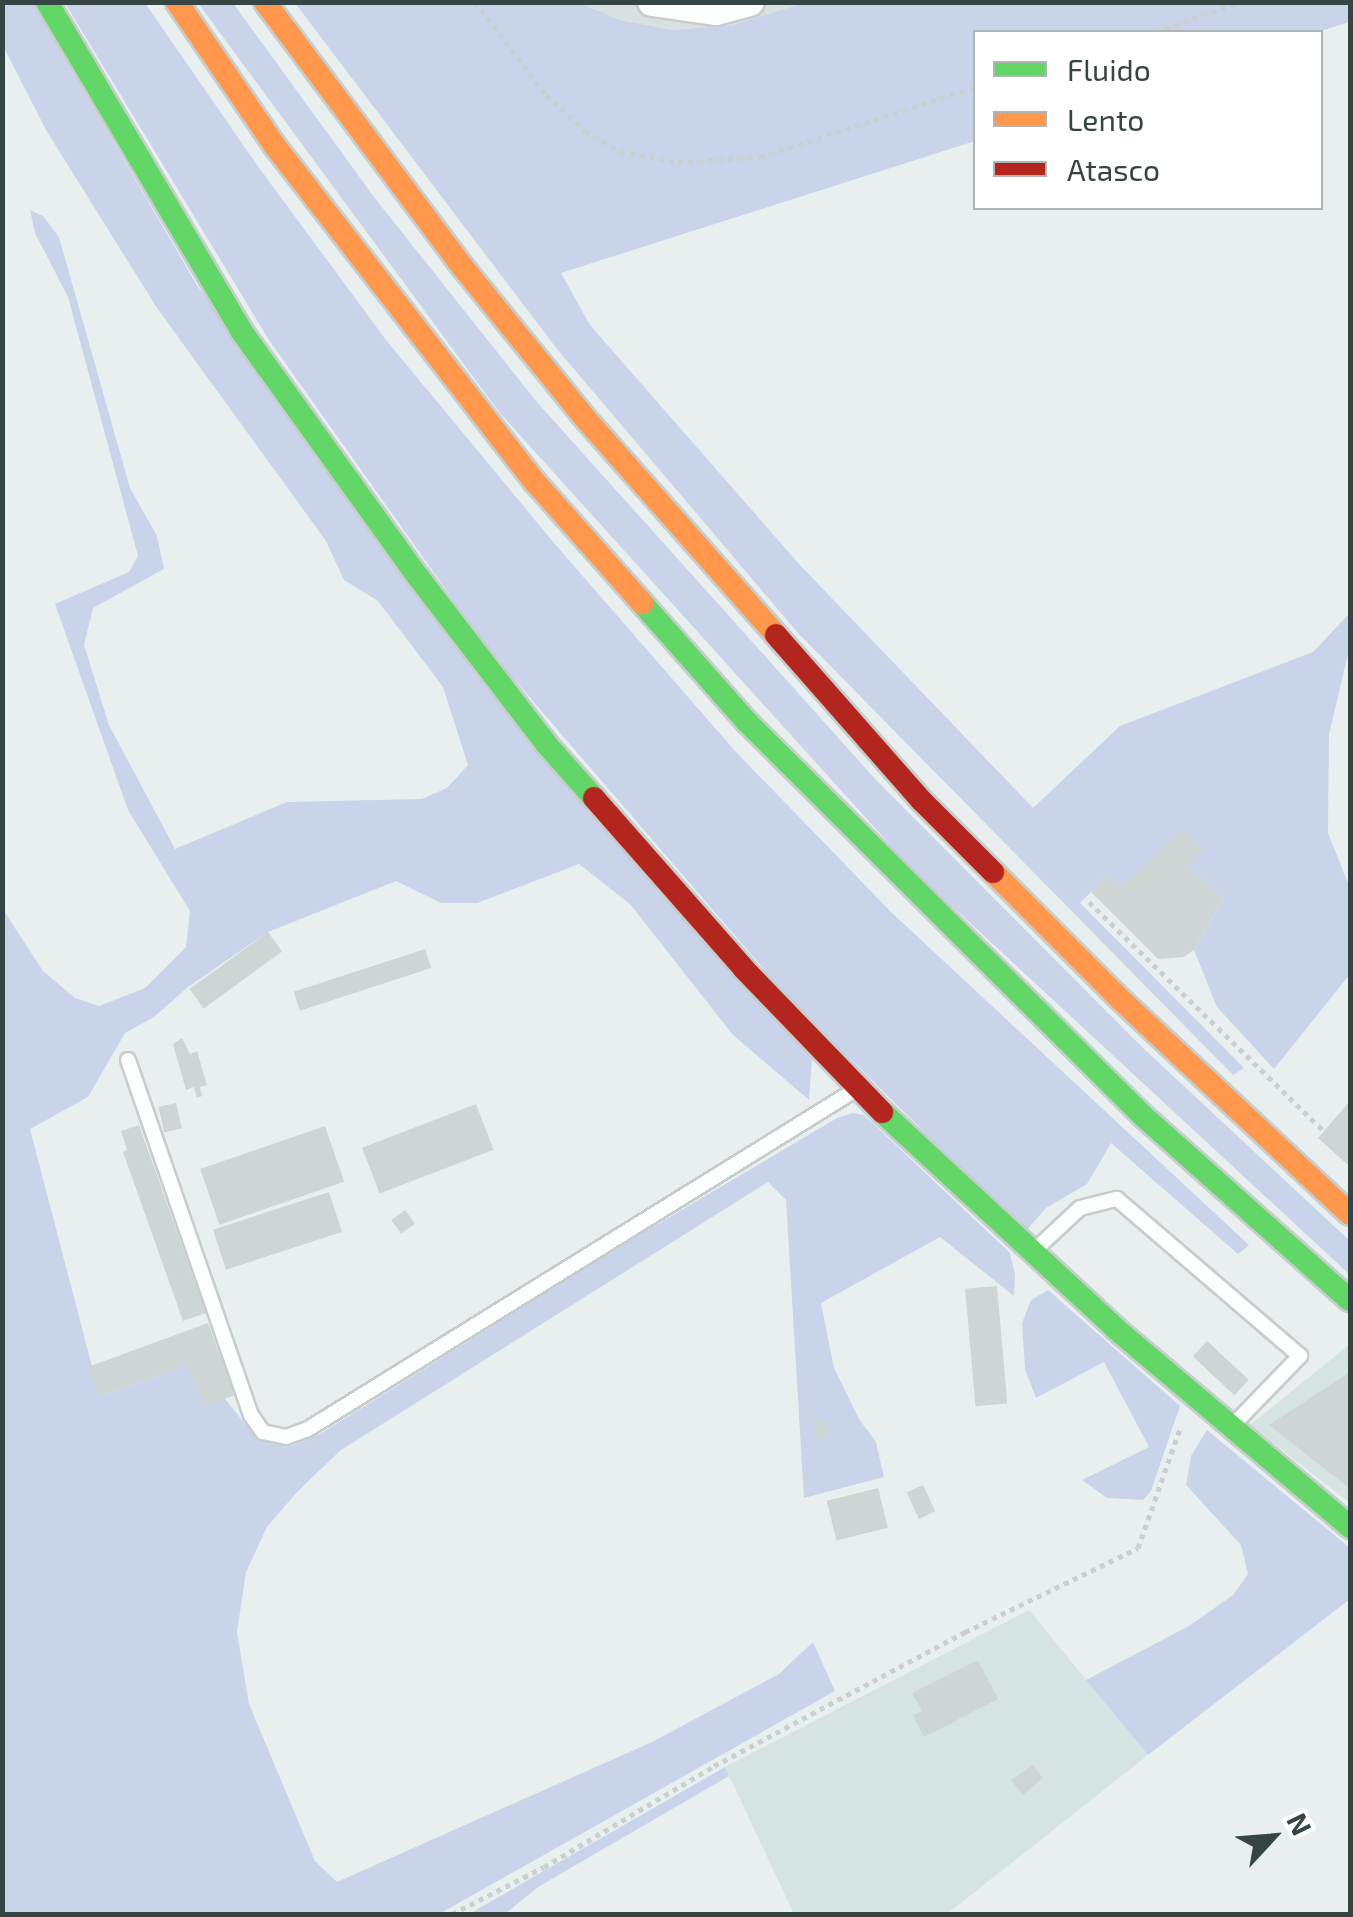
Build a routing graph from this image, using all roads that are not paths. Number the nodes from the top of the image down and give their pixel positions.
1 (47, 2) edge
2 (177, 2) edge
3 (265, 2) edge
4 (652, 2) edge
5 (750, 2) edge
6 (128, 1060) dead end
7 (856, 1088) junction
8 (1350, 1214) edge
9 (1032, 1253) junction
10 (1350, 1300) edge
11 (1230, 1427) junction
12 (1350, 1527) edge

1 - 7 main road
2 - 10 main road
3 - 8 main road
4 - 5 street
6 - 7 lane
7 - 9 main road
9 - 11 main road
9 - 11 lane
11 - 12 main road

